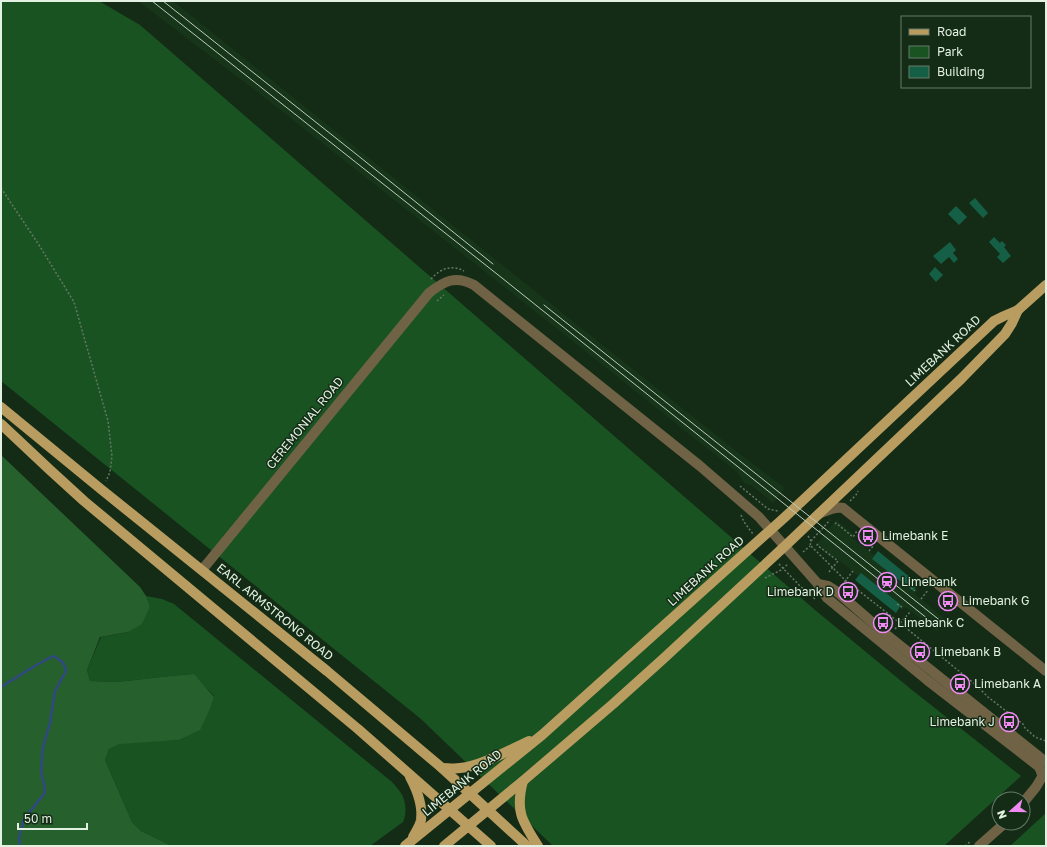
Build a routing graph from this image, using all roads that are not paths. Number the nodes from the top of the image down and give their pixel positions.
1 (1046, 285) edge
2 (1018, 310) junction
3 (1, 407) edge
4 (1, 424) edge
5 (816, 515) junction
6 (771, 529) junction
7 (785, 546) junction
8 (202, 570) junction
9 (818, 584) junction
10 (1046, 671) edge
11 (542, 735) junction
12 (1046, 762) edge
13 (442, 768) junction
14 (408, 772) junction
15 (1044, 773) edge
16 (523, 781) junction
17 (1031, 793) edge
18 (470, 794) junction
19 (451, 810) junction
20 (488, 810) junction
21 (469, 826) junction
22 (996, 831) edge
23 (407, 845) edge
24 (444, 846) edge
25 (491, 846) edge
26 (527, 846) edge
27 (538, 846) edge
28 (979, 846) edge

1 - 2 main road, LIMEBANK ROAD
2 - 5 main road, LIMEBANK ROAD
2 - 6 main road, LIMEBANK ROAD
3 - 8 main road, EARL ARMSTRONG ROAD
4 - 14 main road
5 - 7 main road, LIMEBANK ROAD
5 - 10 street
6 - 7 street, CEREMONIAL ROAD
6 - 8 street, CEREMONIAL ROAD
6 - 11 main road, LIMEBANK ROAD
7 - 9 street, CEREMONIAL ROAD
7 - 16 main road, LIMEBANK ROAD
8 - 13 main road, EARL ARMSTRONG ROAD
9 - 12 street
9 - 15 street, CEREMONIAL ROAD
11 - 13 main road
11 - 18 main road, LIMEBANK ROAD
13 - 18 main road, EARL ARMSTRONG ROAD
14 - 19 main road
14 - 23 main road
15 - 17 street
16 - 20 main road, LIMEBANK ROAD
16 - 27 main road
18 - 19 main road, LIMEBANK ROAD
18 - 20 main road, EARL ARMSTRONG ROAD
19 - 21 main road
19 - 23 main road, LIMEBANK ROAD
20 - 21 main road, LIMEBANK ROAD
20 - 26 main road, EARL ARMSTRONG ROAD
21 - 24 main road, LIMEBANK ROAD
21 - 25 main road
22 - 28 street

